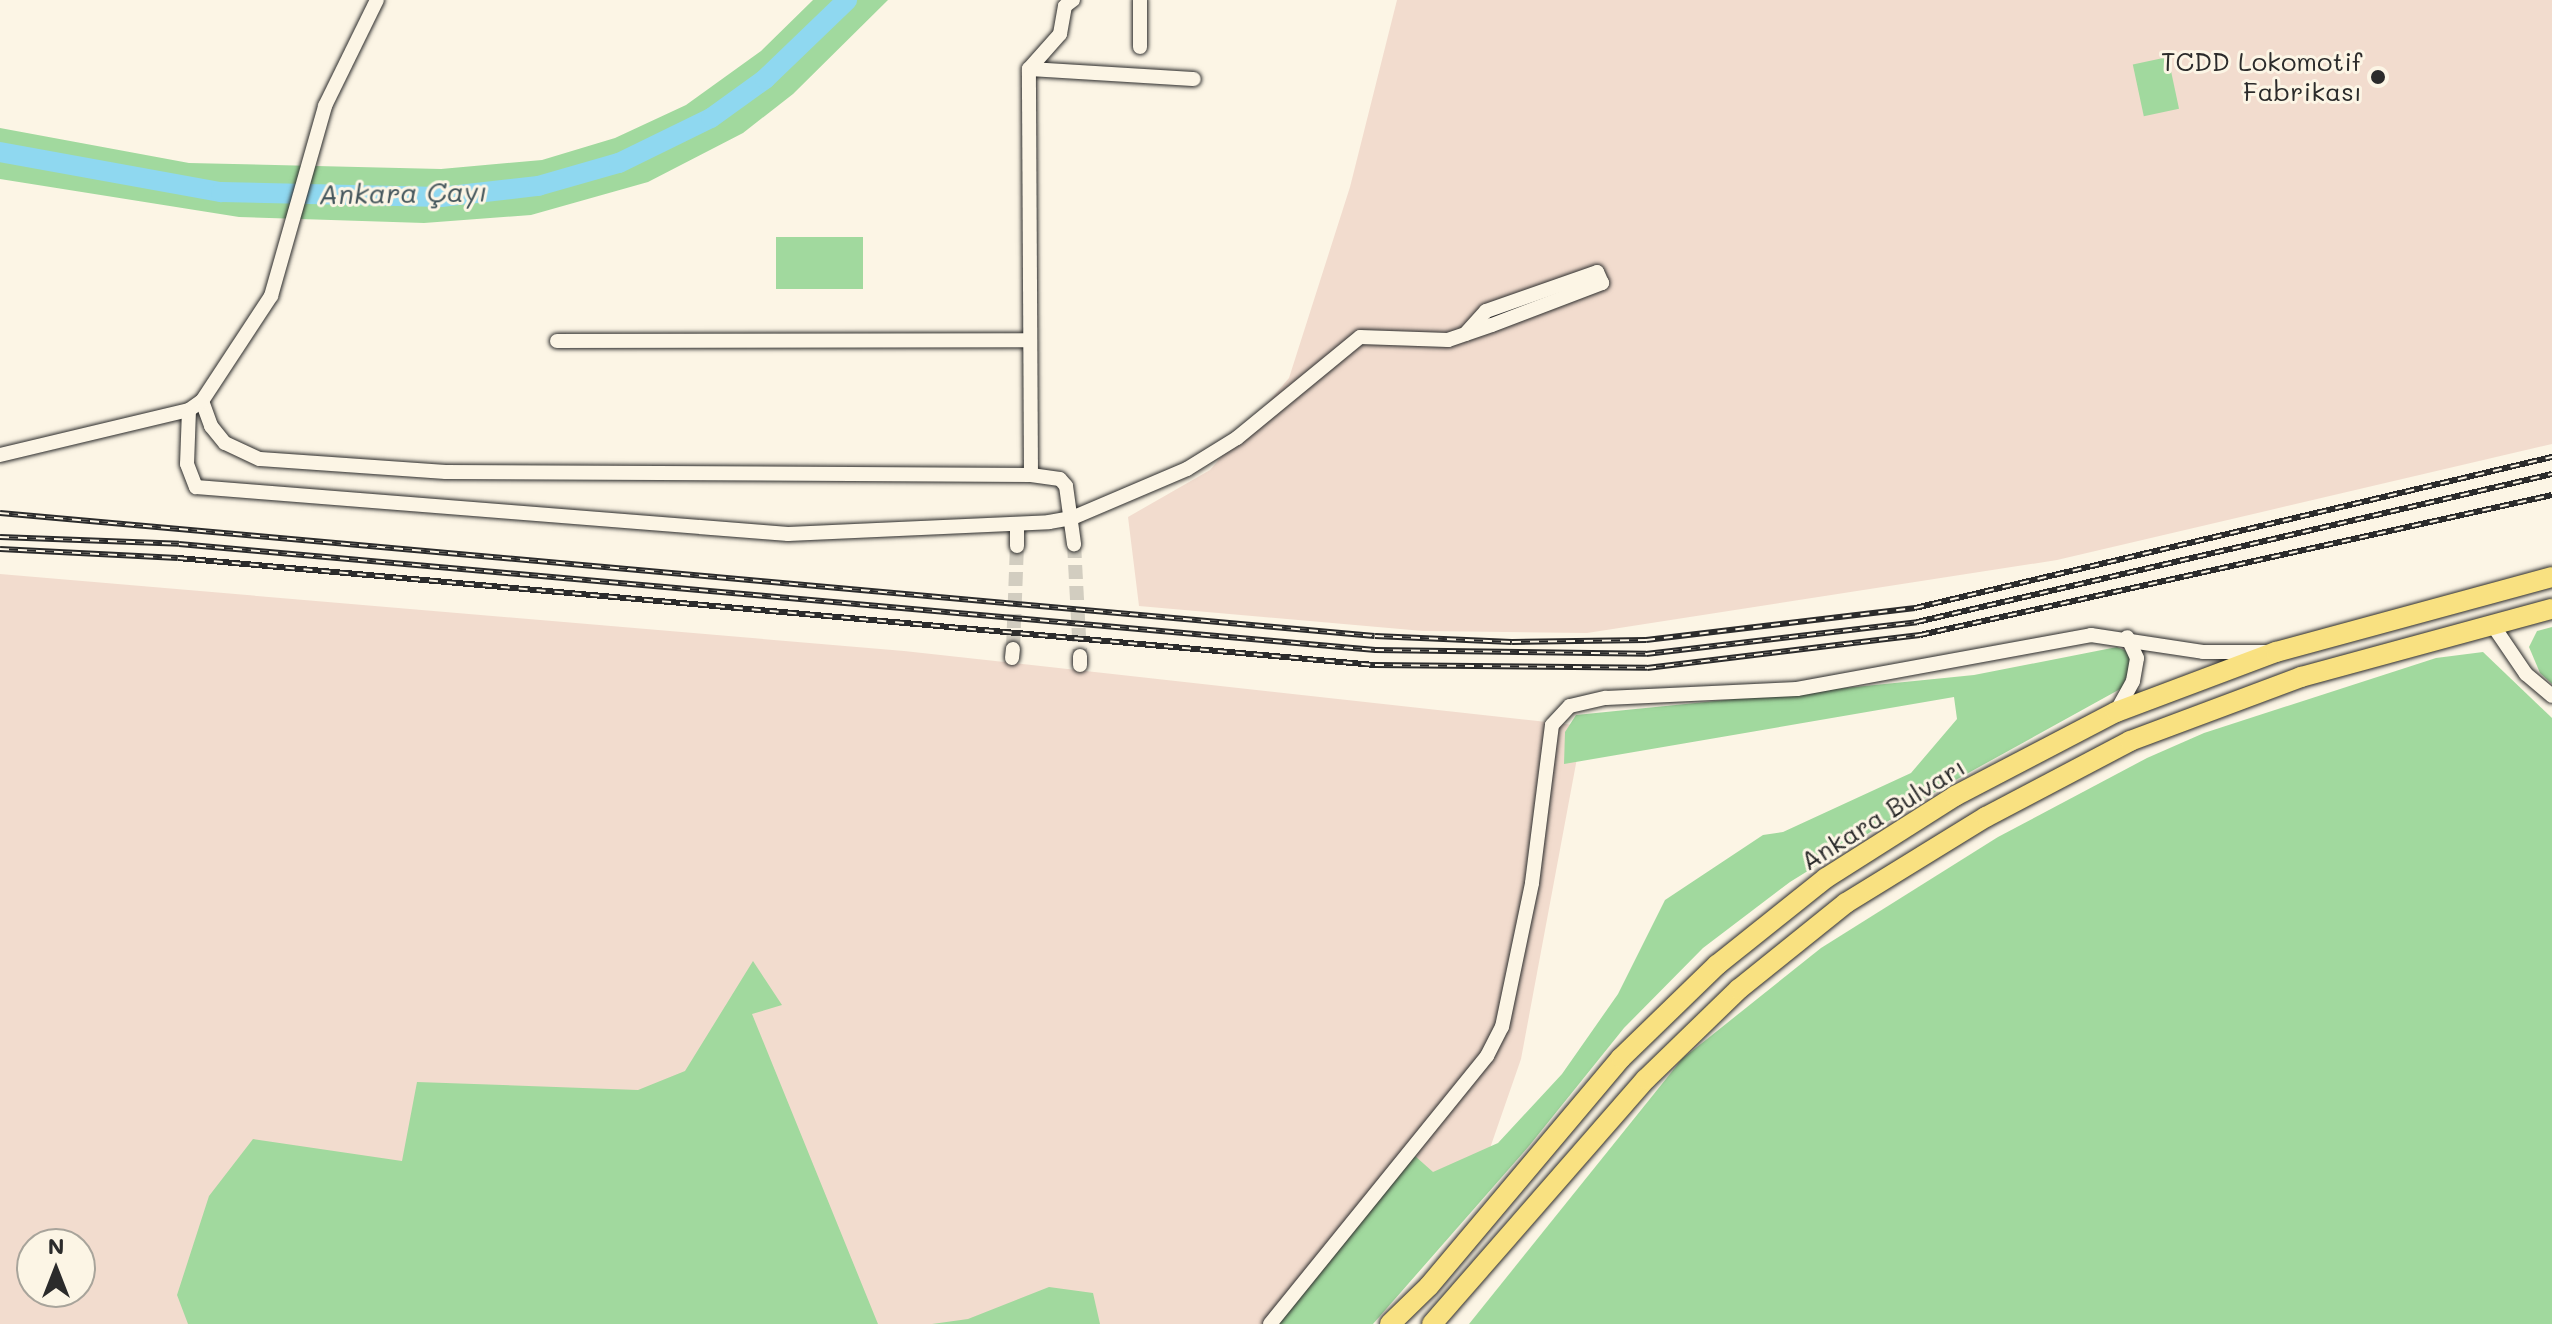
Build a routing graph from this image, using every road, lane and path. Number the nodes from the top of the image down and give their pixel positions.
1 (377, 0) edge
2 (1073, 0) edge
3 (1140, 0) edge
4 (1140, 47) dead end
5 (1029, 69) junction
6 (1194, 79) dead end
7 (1465, 334) junction
8 (1030, 340) junction
9 (557, 341) dead end
10 (202, 401) junction
11 (189, 410) junction
12 (0, 455) edge
13 (1031, 475) junction
14 (1072, 518) junction
15 (1017, 524) junction
16 (1074, 544) tunnel mouth
17 (1017, 546) tunnel mouth
18 (2552, 577) edge
19 (2552, 609) edge
20 (2494, 627) junction
21 (2127, 637) junction
22 (2276, 652) junction
23 (2552, 696) edge
24 (2116, 712) junction
25 (1270, 1324) edge
26 (1390, 1324) edge
27 (1432, 1324) edge

1 - 10 street
2 - 5 street
3 - 4 street
5 - 6 street
5 - 8 street
7 - 7 street
7 - 14 street
8 - 9 street
8 - 13 street
10 - 11 street
10 - 13 street
11 - 12 street
11 - 15 street
13 - 14 street
14 - 15 street
14 - 16 street
15 - 17 street
18 - 22 main road, Ankara Bulvarı
19 - 20 main road
20 - 23 street
20 - 27 main road
21 - 22 street
21 - 24 street
21 - 25 street
22 - 24 main road, Ankara Bulvarı
24 - 26 main road, Ankara Bulvarı

